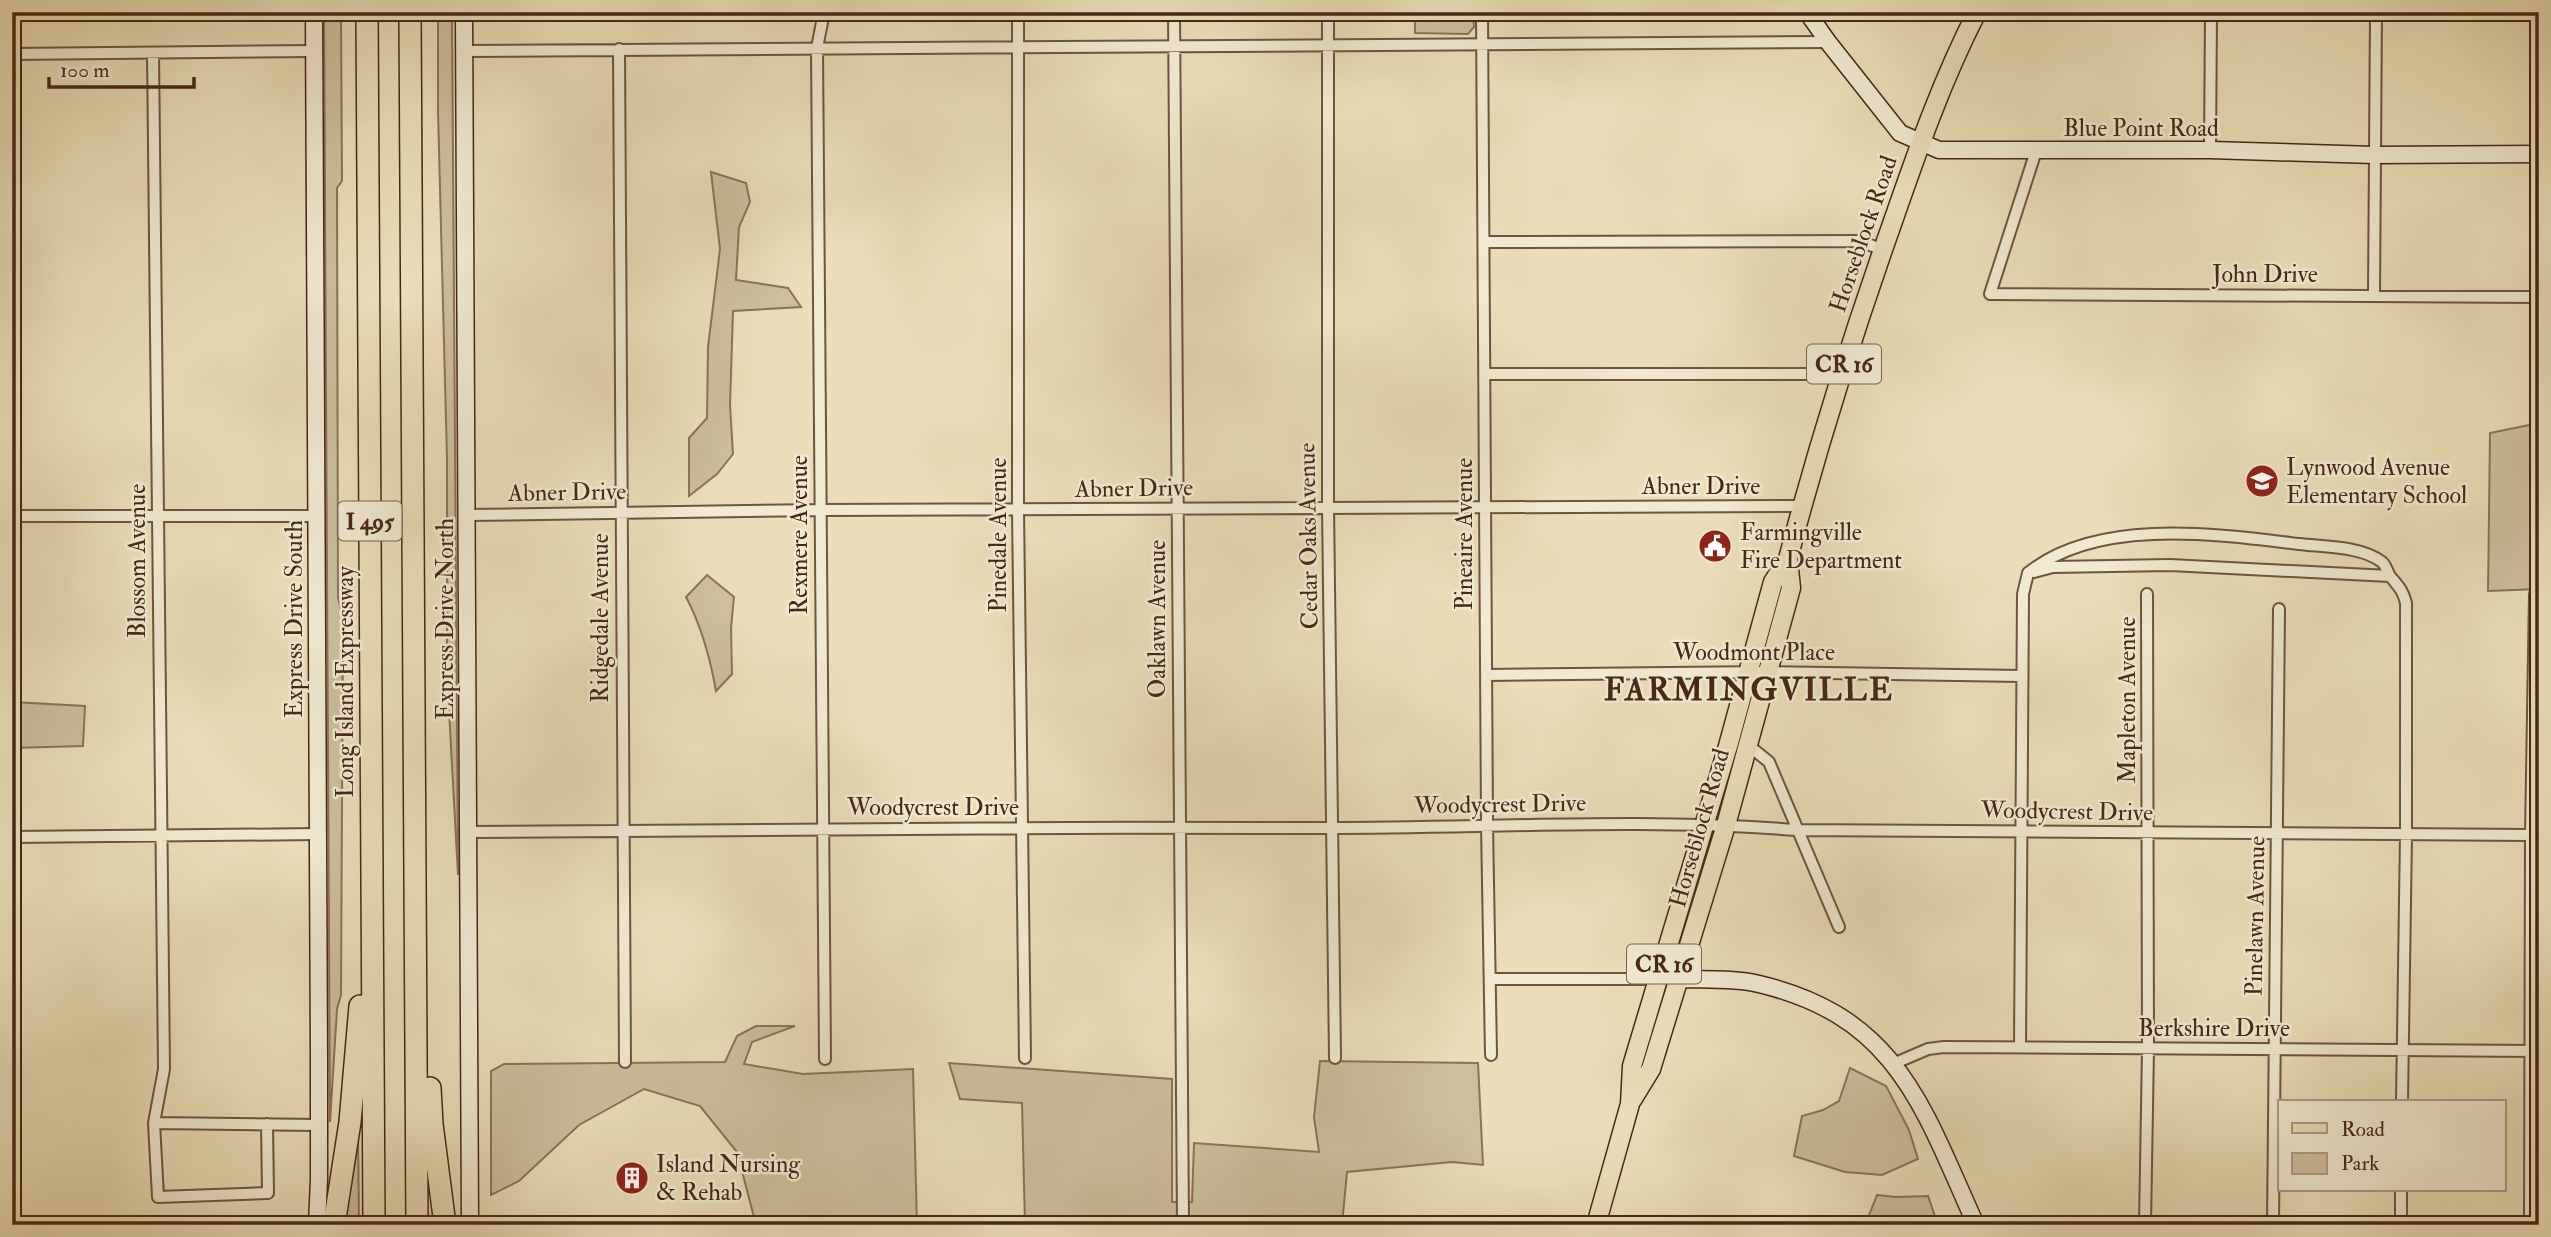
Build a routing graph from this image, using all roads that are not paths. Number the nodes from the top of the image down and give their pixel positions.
1 (314, 12) edge
2 (367, 12) edge
3 (410, 12) edge
4 (464, 12) edge
5 (824, 12) edge
6 (1018, 12) edge
7 (1174, 12) edge
8 (1328, 12) edge
9 (1482, 12) edge
10 (1807, 12) edge
11 (1977, 12) edge
12 (2211, 12) edge
13 (2376, 12) edge
14 (2538, 12) edge
15 (1828, 43) junction
16 (1328, 45) junction
17 (1482, 46) junction
18 (1174, 47) junction
19 (817, 48) junction
20 (1018, 48) junction
21 (619, 49) junction
22 (314, 51) junction
23 (464, 51) junction
24 (153, 53) junction
25 (12, 54) edge
26 (1920, 143) junction
27 (2210, 150) junction
28 (2036, 151) junction
29 (2538, 154) edge
30 (2374, 155) junction
31 (1485, 242) junction
32 (1883, 250) junction
33 (2374, 295) junction
34 (2538, 297) edge
35 (2539, 326) edge
36 (1485, 374) junction
37 (1841, 374) junction
38 (1802, 506) junction
39 (1328, 507) junction
40 (1485, 507) junction
41 (1177, 508) junction
42 (820, 510) junction
43 (1018, 510) junction
44 (620, 513) junction
45 (467, 515) junction
46 (12, 516) edge
47 (158, 516) junction
48 (317, 516) junction
49 (1788, 558) junction
50 (2028, 573) junction
51 (2390, 576) junction
52 (2147, 594) dead end
53 (2535, 594) dead end
54 (2279, 609) dead end
55 (1749, 672) junction
56 (1769, 672) junction
57 (1486, 675) junction
58 (2022, 676) junction
59 (1748, 745) junction
60 (415, 819) junction
61 (1487, 824) junction
62 (1704, 825) junction
63 (1726, 825) junction
64 (1179, 827) junction
65 (822, 828) junction
66 (1022, 828) junction
67 (1334, 828) junction
68 (622, 830) junction
69 (1797, 830) junction
70 (2022, 830) junction
71 (469, 832) junction
72 (2277, 832) junction
73 (2148, 833) junction
74 (318, 834) junction
75 (160, 835) junction
76 (2406, 835) junction
77 (2531, 835) junction
78 (12, 837) edge
79 (372, 857) junction
80 (1839, 927) dead end
81 (1490, 979) junction
82 (1659, 979) junction
83 (1679, 979) junction
84 (2020, 1046) junction
85 (2148, 1049) junction
86 (2274, 1049) junction
87 (2403, 1051) junction
88 (2535, 1051) edge
89 (1491, 1055) dead end
90 (1025, 1058) dead end
91 (1335, 1058) dead end
92 (825, 1059) dead end
93 (625, 1062) dead end
94 (1893, 1064) junction
95 (2402, 1100) edge
96 (1630, 1104) junction
97 (154, 1123) junction
98 (267, 1124) junction
99 (319, 1125) junction
100 (2401, 1192) edge
101 (317, 1225) edge
102 (334, 1225) edge
103 (374, 1225) edge
104 (417, 1225) edge
105 (445, 1225) edge
106 (470, 1225) edge
107 (1183, 1225) edge
108 (1596, 1225) edge
109 (1976, 1225) edge
110 (2145, 1225) edge
111 (2273, 1225) edge
112 (2401, 1225) edge
113 (2530, 1225) edge

1 - 22 main road, Express Drive South
2 - 79 highway, Long Island Expressway / I 495
3 - 60 highway, I 495
4 - 23 main road, Express Drive North
5 - 19 street, Rexmere Avenue
6 - 20 street, Pinedale Avenue
7 - 18 street, Oaklawn Avenue
8 - 16 street, Cedar Oaks Avenue
9 - 17 street, Pineaire Avenue
10 - 15 main road, Blue Point Road
11 - 26 main road, Horseblock Road / CR 16
12 - 27 street
13 - 30 street
14 - 29 street
15 - 17 street
15 - 26 main road, Blue Point Road
16 - 17 street
16 - 18 street
16 - 39 street, Cedar Oaks Avenue
17 - 31 street, Pineaire Avenue
18 - 20 street
18 - 41 street, Oaklawn Avenue
19 - 20 street
19 - 21 street
19 - 42 street, Rexmere Avenue
20 - 43 street, Pinedale Avenue
21 - 23 street
21 - 44 street, Ridgedale Avenue
22 - 24 street
22 - 48 main road, Express Drive South
23 - 45 main road, Express Drive North
24 - 25 street
24 - 47 street, Blossom Avenue
26 - 28 main road, Blue Point Road
26 - 32 main road, Horseblock Road / CR 16
27 - 28 main road, Blue Point Road
27 - 30 main road, Blue Point Road
28 - 33 street, John Drive
29 - 30 main road, Blue Point Road
30 - 33 street
31 - 32 street
31 - 36 street, Pineaire Avenue
32 - 37 main road, Horseblock Road / CR 16
33 - 34 street, John Drive
34 - 35 street
36 - 37 street
36 - 40 street, Pineaire Avenue
37 - 38 main road, Horseblock Road / CR 16
38 - 40 street, Abner Drive
38 - 49 main road, Horseblock Road / CR 16
39 - 40 street, Abner Drive
39 - 41 street, Abner Drive
39 - 67 street, Cedar Oaks Avenue
40 - 57 street, Pineaire Avenue
41 - 43 street, Abner Drive
41 - 64 street, Oaklawn Avenue
42 - 43 street, Abner Drive
42 - 44 street, Abner Drive
42 - 65 street, Rexmere Avenue
43 - 66 street, Pinedale Avenue
44 - 45 street, Abner Drive
44 - 68 street, Ridgedale Avenue
45 - 71 main road, Express Drive North
46 - 47 street
47 - 48 street
47 - 75 street, Blossom Avenue
48 - 74 main road, Express Drive South
49 - 55 main road, Horseblock Road / CR 16
49 - 56 main road, Horseblock Road / CR 16
50 - 51 street
50 - 51 street
50 - 58 street
51 - 76 street
52 - 73 street, Mapleton Avenue
53 - 77 street
54 - 72 street, Pinelawn Avenue
55 - 56 street, Woodmont Place
55 - 57 street, Woodmont Place
55 - 62 main road, Horseblock Road / CR 16
56 - 58 street, Woodmont Place
56 - 59 main road, Horseblock Road / CR 16
57 - 61 street, Pineaire Avenue
58 - 70 street
59 - 63 main road, Horseblock Road / CR 16
59 - 69 street
60 - 104 highway, I 495
60 - 105 highway
61 - 62 street, Woodycrest Drive
61 - 67 street, Woodycrest Drive
61 - 81 street, Pineaire Avenue
62 - 63 street, Woodycrest Drive
62 - 82 main road, Horseblock Road / CR 16
63 - 69 street, Woodycrest Drive
63 - 83 main road, Horseblock Road / CR 16
64 - 66 street, Woodycrest Drive
64 - 67 street, Woodycrest Drive
64 - 107 street, Oaklawn Avenue
65 - 66 street, Woodycrest Drive
65 - 68 street, Woodycrest Drive
65 - 92 street, Rexmere Avenue
66 - 90 street, Pinedale Avenue
67 - 91 street, Cedar Oaks Avenue
68 - 71 street, Woodycrest Drive
68 - 93 street, Ridgedale Avenue
69 - 70 street, Woodycrest Drive
69 - 80 street
70 - 73 street, Woodycrest Drive
70 - 84 street
71 - 106 main road, Express Drive North
72 - 73 street, Woodycrest Drive
72 - 76 street, Woodycrest Drive
72 - 86 street, Pinelawn Avenue
73 - 85 street, Mapleton Avenue
74 - 75 street
74 - 99 main road, Express Drive South
75 - 78 street
75 - 97 street, Blossom Avenue
76 - 77 street, Woodycrest Drive
76 - 87 street
77 - 88 street
79 - 102 highway
79 - 103 highway, Long Island Expressway / I 495
81 - 82 street
81 - 89 street, Pineaire Avenue
82 - 83 street
82 - 96 main road, Horseblock Road / CR 16
83 - 94 main road
83 - 96 main road, Horseblock Road / CR 16
84 - 85 street, Berkshire Drive
84 - 94 street, Berkshire Drive
85 - 86 street, Berkshire Drive
85 - 110 street, Mapleton Avenue
86 - 87 street, Berkshire Drive
86 - 111 street, Pinelawn Avenue
87 - 88 street, Berkshire Drive
87 - 95 street
88 - 113 street
94 - 109 main road
96 - 108 main road, Horseblock Road / CR 16
97 - 98 street
97 - 98 street, Blossom Avenue
98 - 99 street
99 - 101 main road, Express Drive South
100 - 112 street

